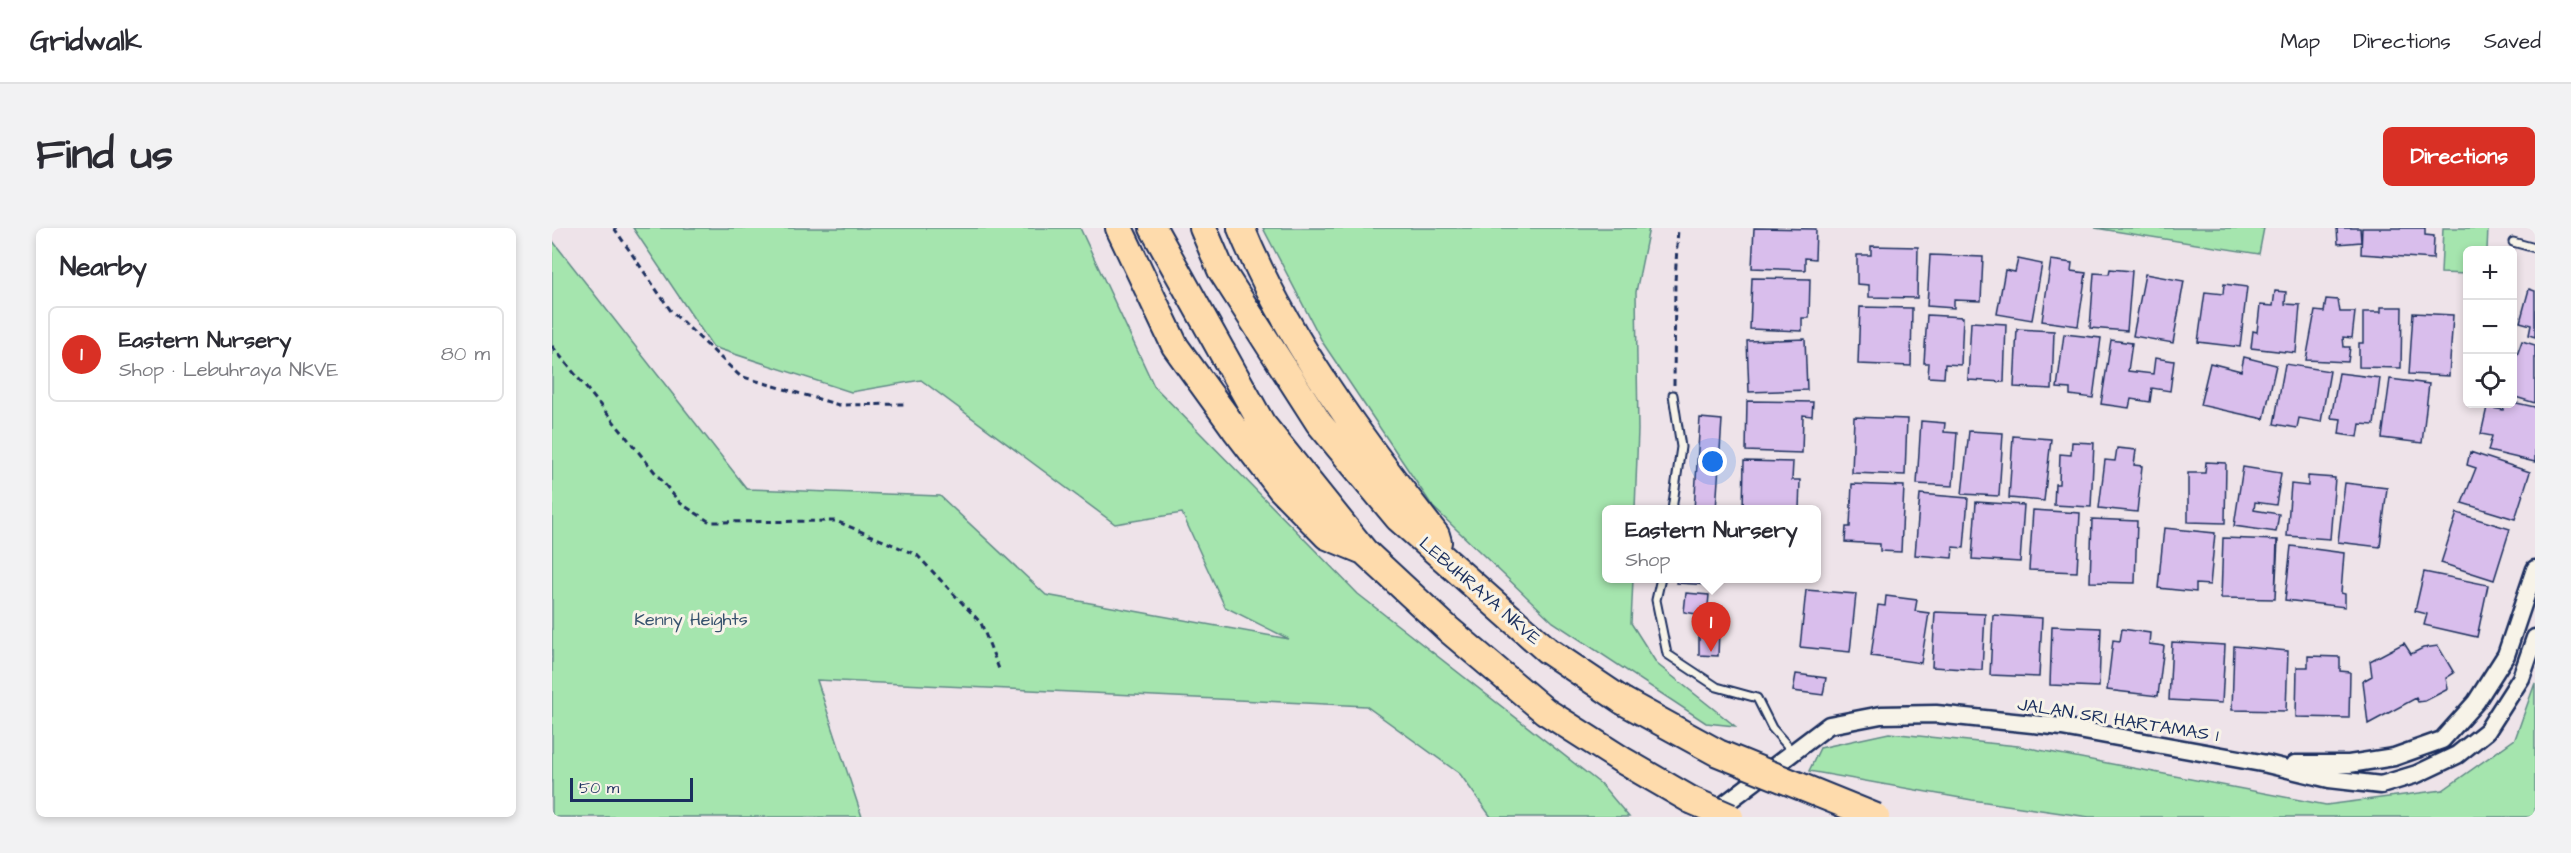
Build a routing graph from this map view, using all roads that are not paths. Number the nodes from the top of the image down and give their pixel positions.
1 (1119, 228) edge
2 (1153, 228) edge
3 (1203, 228) edge
4 (1246, 238) edge
5 (2513, 242) dead end
6 (2535, 249) edge
7 (1673, 394) road end
8 (1673, 505) edge
9 (1364, 551) junction
10 (1442, 557) junction
11 (2535, 569) edge
12 (1660, 583) edge
13 (2535, 638) edge
14 (1792, 752) junction
15 (2267, 764) junction
16 (1707, 817) edge
17 (1730, 817) edge
18 (1876, 817) edge

1 - 9 highway
2 - 9 highway
3 - 10 highway, LEBUHRAYA NKVE
4 - 10 highway
5 - 6 lane
7 - 8 lane
9 - 17 highway, bridge
10 - 18 highway, LEBUHRAYA NKVE, bridge
11 - 15 street, JALAN SRI HARTAMAS 1
12 - 14 lane
13 - 15 street, JALAN SRI HARTAMAS 1
14 - 15 street, JALAN SRI HARTAMAS 1
14 - 16 street, JALAN SRI HARTAMAS 1

